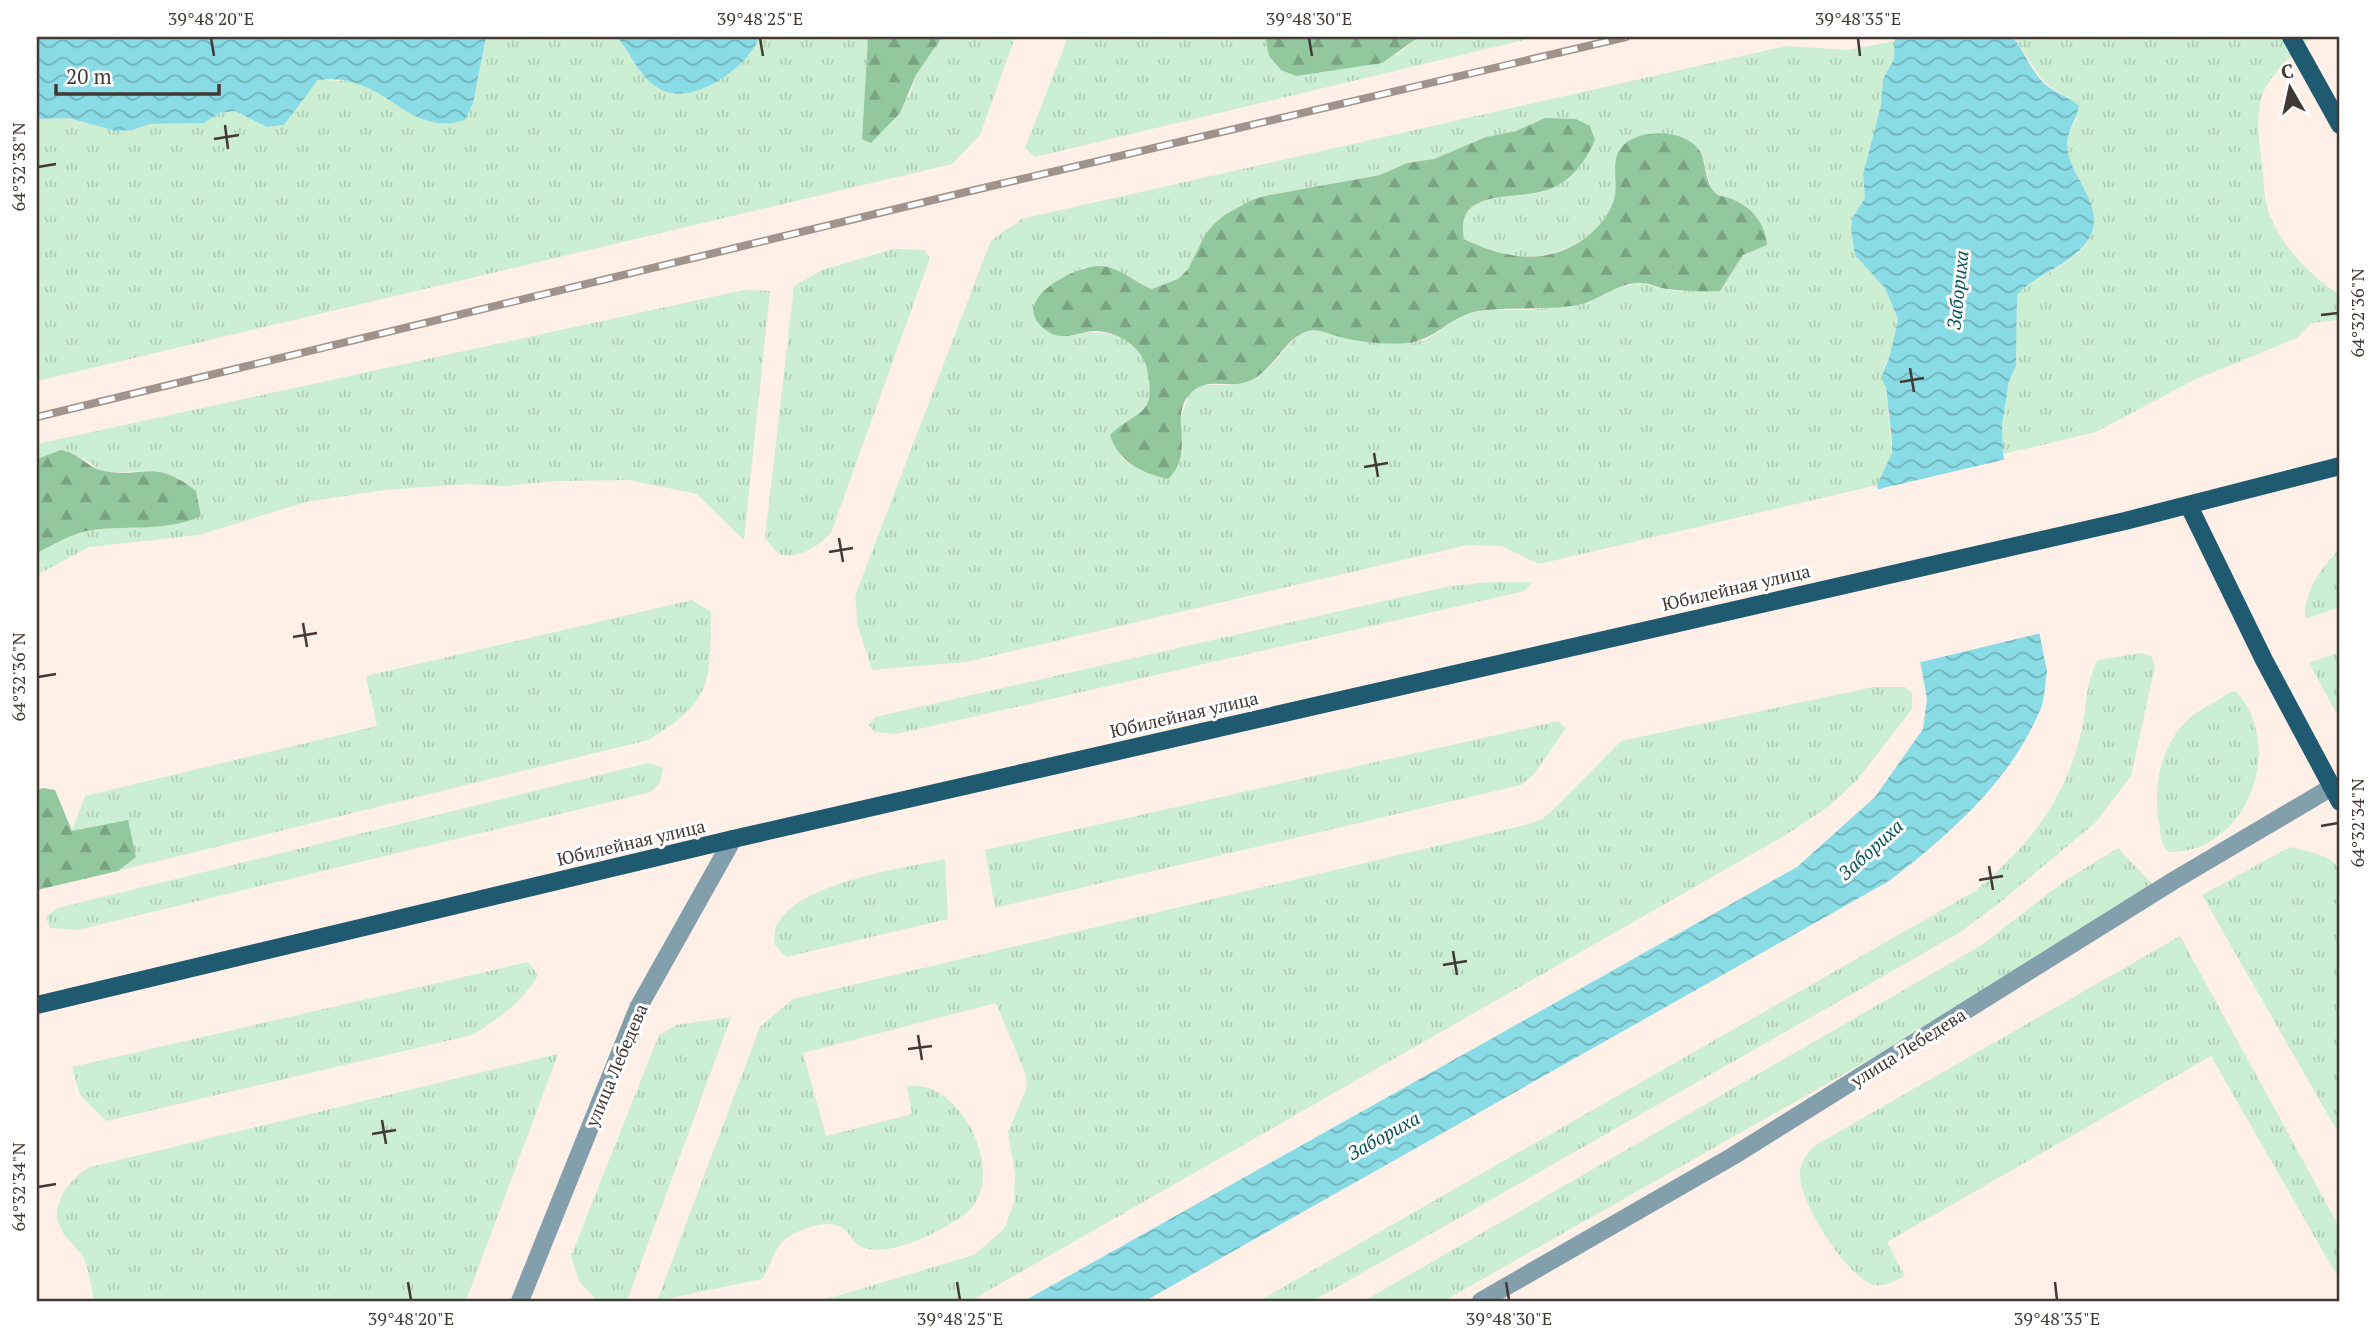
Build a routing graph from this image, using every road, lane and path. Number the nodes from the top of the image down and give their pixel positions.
1 (2291, 37) edge
2 (2340, 125) edge
3 (2340, 466) edge
4 (2189, 506) junction
5 (2336, 794) edge
6 (733, 839) junction
7 (37, 1005) edge
8 (520, 1301) edge
9 (1481, 1301) edge

1 - 2 main road
3 - 4 main road, Юбилейная улица
4 - 5 main road
4 - 6 main road, Юбилейная улица
5 - 9 street, улица Лебедева
6 - 7 main road, Юбилейная улица
6 - 8 street, улица Лебедева

